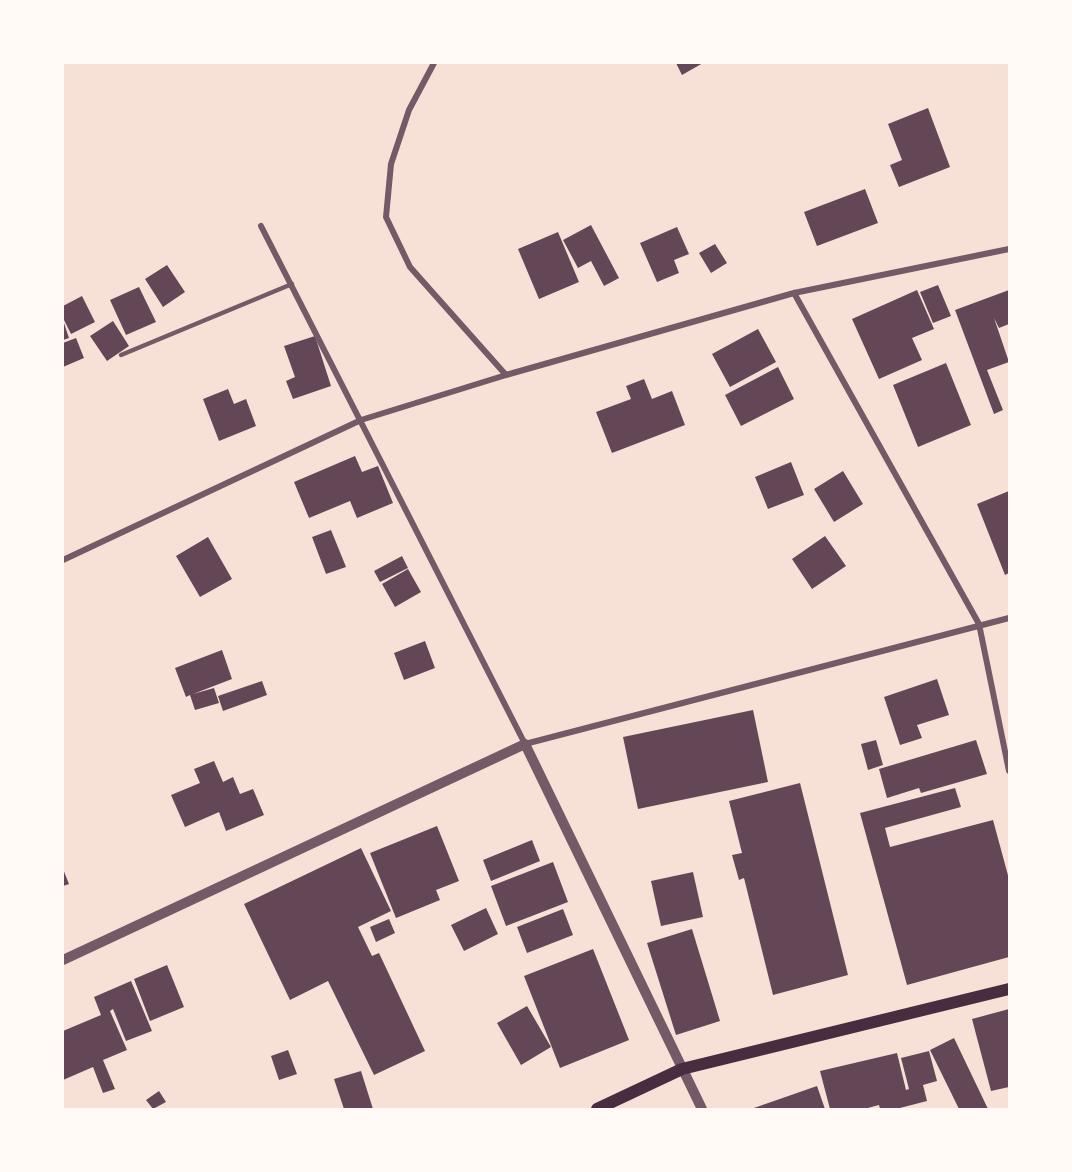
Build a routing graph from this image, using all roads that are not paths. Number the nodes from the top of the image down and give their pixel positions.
1 (434, 63) edge
2 (261, 226) dead end
3 (1009, 249) edge
4 (291, 284) junction
5 (794, 293) junction
6 (121, 355) dead end
7 (506, 375) junction
8 (361, 420) junction
9 (63, 560) edge
10 (1009, 618) edge
11 (979, 624) junction
12 (525, 744) junction
13 (1009, 771) edge
14 (63, 960) edge
15 (1009, 989) edge
16 (682, 1069) junction
17 (597, 1109) edge
18 (702, 1109) edge

1 - 7 street
2 - 4 street
3 - 5 street
4 - 6 lane
4 - 8 street
5 - 7 street
5 - 11 street
7 - 8 street
8 - 9 street
8 - 12 street
10 - 11 street
11 - 12 street
11 - 13 street
12 - 14 street
12 - 16 street
15 - 16 main road
16 - 17 main road
16 - 18 street

